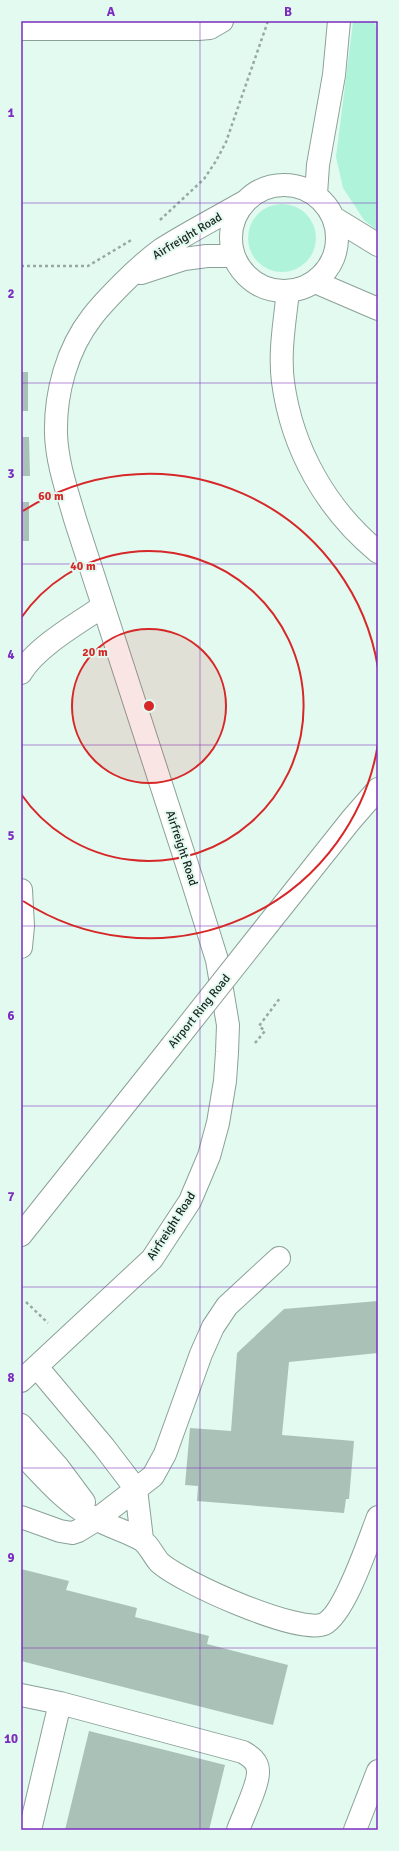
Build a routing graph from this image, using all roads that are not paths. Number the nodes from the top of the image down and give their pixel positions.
1 (222, 21) edge
2 (339, 21) edge
3 (21, 29) edge
4 (316, 194) junction
5 (246, 201) junction
6 (334, 218) junction
7 (378, 245) edge
8 (234, 256) junction
9 (130, 276) junction
10 (315, 282) junction
11 (288, 291) junction
12 (378, 309) edge
13 (378, 552) edge
14 (102, 607) junction
15 (21, 673) edge
16 (378, 789) edge
17 (21, 890) edge
18 (21, 947) edge
19 (21, 1235) edge
20 (279, 1258) dead end
21 (29, 1374) edge
22 (21, 1425) edge
23 (21, 1453) edge
24 (136, 1489) junction
25 (21, 1517) edge
26 (378, 1517) edge
27 (96, 1520) junction
28 (142, 1539) junction
29 (21, 1695) edge
30 (60, 1703) junction
31 (378, 1771) edge
32 (30, 1830) edge
33 (238, 1830) edge
34 (355, 1830) edge

1 - 3 main road
2 - 4 main road
4 - 5 main road
4 - 6 main road
5 - 8 main road
5 - 9 main road, Airfreight Road
6 - 7 main road
6 - 10 main road
8 - 9 main road, Airfreight Road
8 - 11 main road
9 - 14 main road, Airfreight Road
10 - 11 main road
10 - 12 main road
11 - 13 main road
14 - 15 main road
14 - 21 main road, Airfreight Road
16 - 19 main road, Airport Ring Road, bridge
17 - 18 main road
20 - 24 main road
21 - 24 main road
22 - 27 main road
23 - 27 main road
24 - 27 main road
24 - 28 main road
25 - 27 main road
26 - 28 main road
27 - 28 main road
29 - 30 main road
30 - 32 main road
30 - 33 main road
31 - 34 main road

